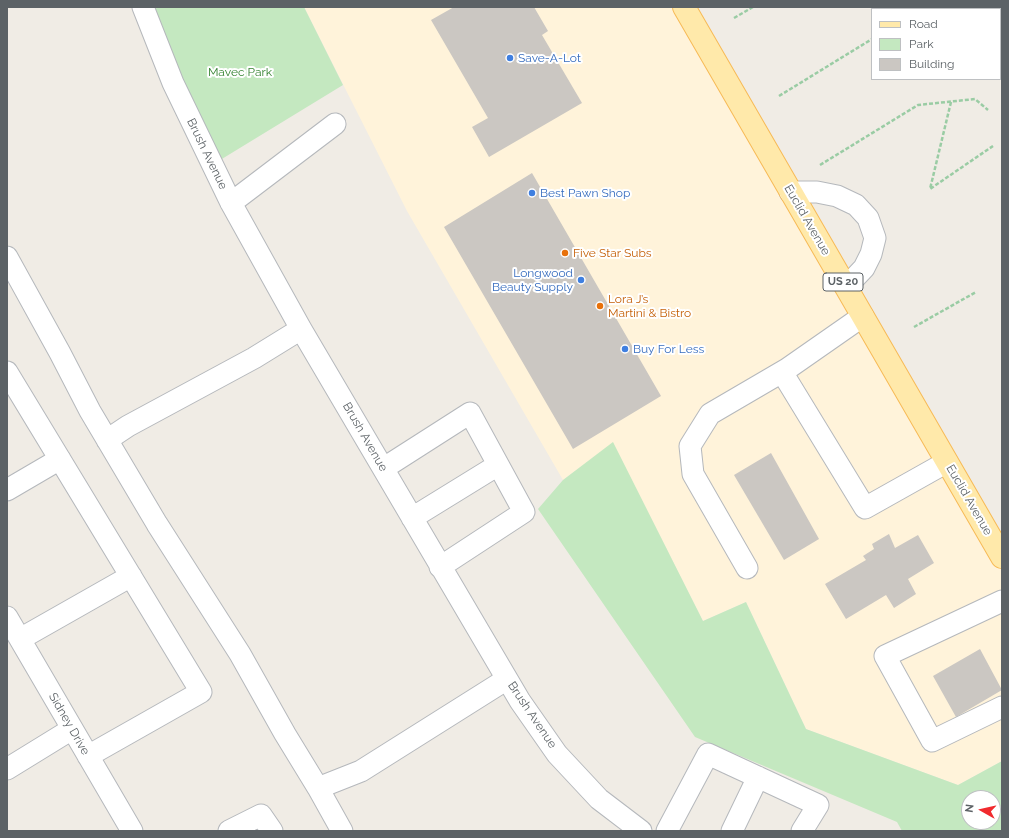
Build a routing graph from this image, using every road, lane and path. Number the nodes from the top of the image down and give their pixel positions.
1 (143, 7) edge
2 (684, 7) edge
3 (753, 7) edge
4 (734, 18) dead end
5 (871, 40) edge
6 (779, 96) dead end
7 (951, 102) junction
8 (988, 110) dead end
9 (335, 124) dead end
10 (992, 146) dead end
11 (820, 165) dead end
12 (790, 192) junction
13 (231, 203) junction
14 (7, 257) edge
15 (846, 287) junction
16 (976, 292) dead end
17 (863, 316) junction
18 (914, 327) dead end
19 (301, 329) junction
20 (786, 369) junction
21 (7, 372) edge
22 (107, 440) junction
23 (60, 459) junction
24 (947, 462) junction
25 (498, 465) junction
26 (384, 468) junction
27 (7, 490) edge
28 (412, 518) junction
29 (1002, 557) edge
30 (440, 567) junction
31 (747, 568) dead end
32 (131, 576) junction
33 (1002, 601) edge
34 (7, 617) edge
35 (20, 639) junction
36 (507, 679) junction
37 (1002, 707) edge
38 (72, 729) junction
39 (88, 756) junction
40 (7, 769) edge
41 (758, 777) junction
42 (318, 788) junction
43 (132, 831) edge
44 (230, 831) edge
45 (272, 831) edge
46 (342, 831) edge
47 (641, 831) edge
48 (667, 831) edge
49 (732, 831) edge
50 (802, 831) edge

1 - 13 street, Brush Avenue
2 - 12 main road, Euclid Avenue / US 20
3 - 4 path
5 - 6 path
7 - 8 path
7 - 10 path
7 - 11 path
9 - 13 street
12 - 15 main road, Euclid Avenue / US 20
12 - 15 street
13 - 19 street, Brush Avenue
14 - 22 street
15 - 17 main road, Euclid Avenue / US 20
16 - 18 path
17 - 20 street
17 - 24 main road, Euclid Avenue / US 20
19 - 22 street
19 - 26 street, Brush Avenue
20 - 24 street
20 - 31 street
21 - 23 street
22 - 42 street
23 - 27 street
23 - 32 street
24 - 29 main road, Euclid Avenue / US 20
25 - 26 street
25 - 28 street
25 - 30 street
26 - 28 street, Brush Avenue
28 - 30 street, Brush Avenue
30 - 36 street, Brush Avenue
32 - 35 street
32 - 39 street
33 - 37 street
34 - 35 street, Sidney Drive
35 - 38 street, Sidney Drive
36 - 42 street
36 - 47 street, Brush Avenue
38 - 39 street, Sidney Drive
38 - 40 street
39 - 43 street, Sidney Drive
41 - 48 street
41 - 49 street
41 - 50 street
42 - 46 street
44 - 45 street

